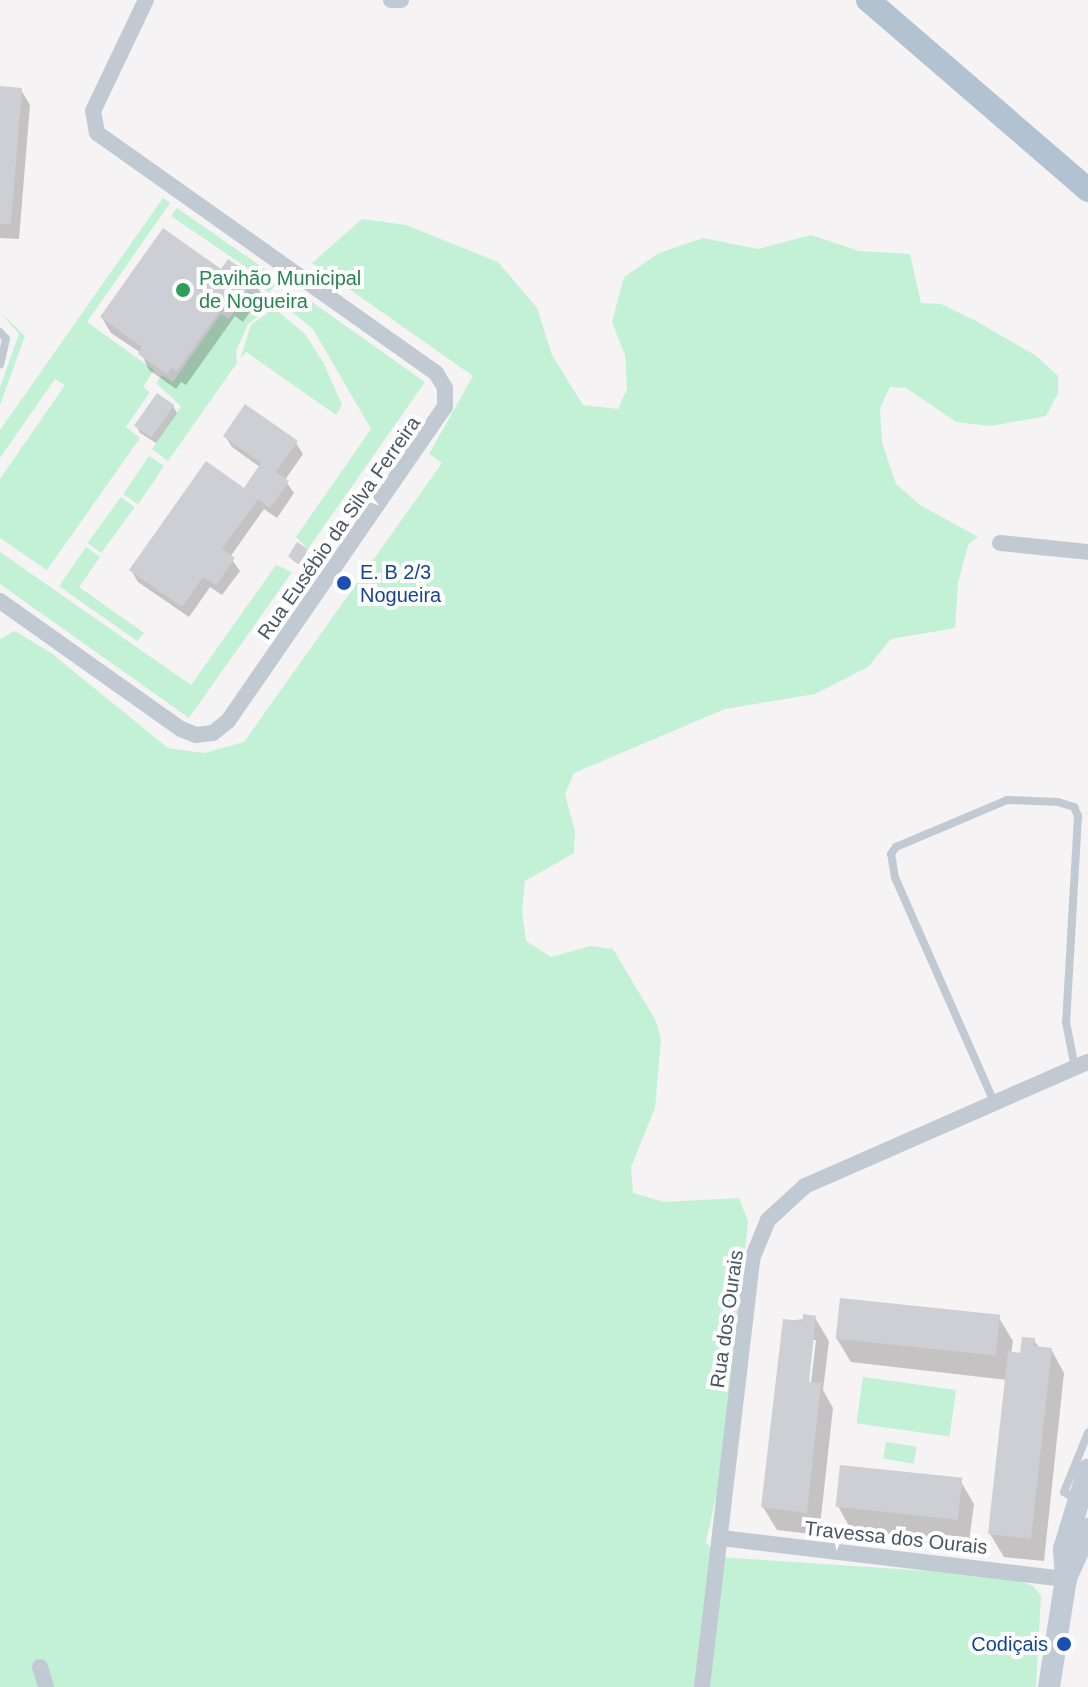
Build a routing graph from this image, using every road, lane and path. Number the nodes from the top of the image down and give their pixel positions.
1 (146, 0) edge
2 (391, 0) edge
3 (401, 0) edge
4 (868, 0) edge
5 (1088, 190) edge
6 (0, 332) edge
7 (0, 364) edge
8 (1000, 543) dead end
9 (1088, 552) edge
10 (0, 601) edge
11 (1082, 1065) edge
12 (994, 1102) junction
13 (1088, 1433) edge
14 (1088, 1470) edge
15 (1077, 1500) junction
16 (1088, 1529) edge
17 (721, 1538) junction
18 (1066, 1579) junction
19 (40, 1667) dead end
20 (46, 1687) edge
21 (702, 1687) edge
22 (1049, 1687) edge

1 - 10 street, Rua Eusébio da Silva Ferreira
2 - 3 street
4 - 5 main road
6 - 7 lane
8 - 9 street
11 - 12 street, Rua dos Ourais
11 - 12 lane
12 - 17 street, Rua dos Ourais
13 - 15 lane
14 - 15 main road
15 - 18 main road
16 - 18 main road
17 - 18 street, Travessa dos Ourais
17 - 21 street, Rua dos Ourais
18 - 22 main road
19 - 20 street

